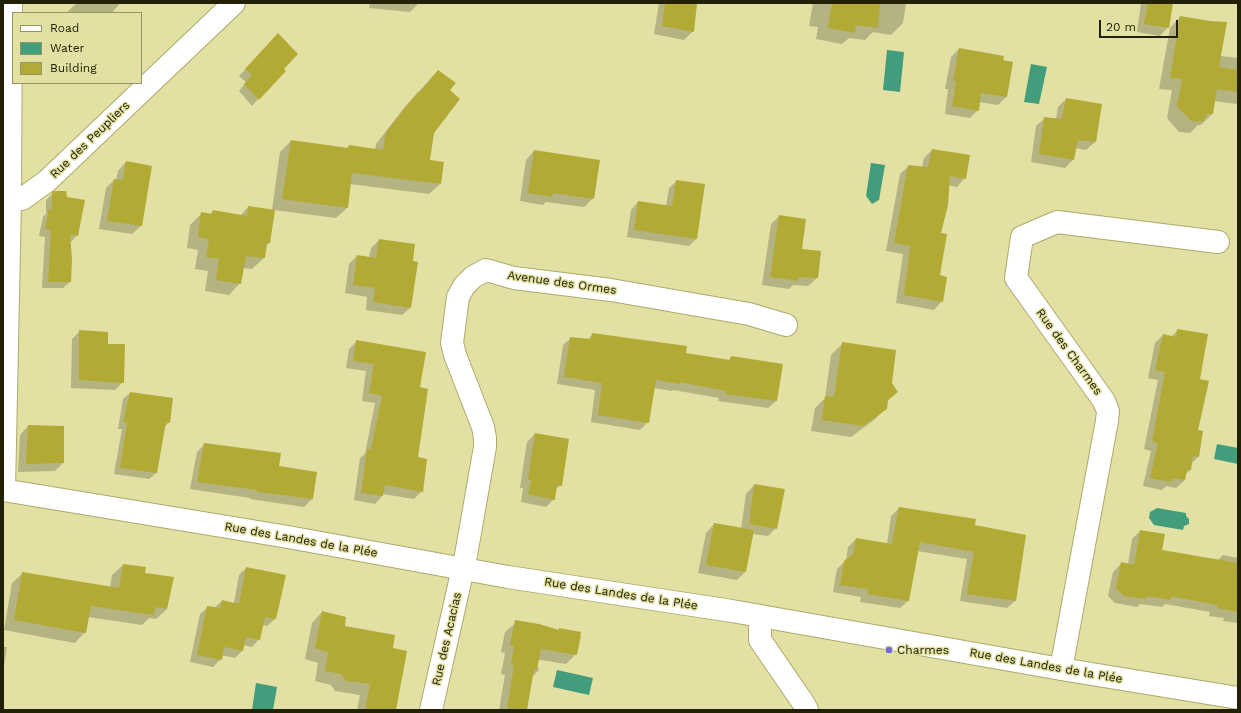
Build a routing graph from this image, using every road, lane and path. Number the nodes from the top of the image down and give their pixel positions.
1 (11, 3) edge
2 (234, 3) edge
3 (10, 201) junction
4 (6, 239) edge
5 (1218, 242) dead end
6 (786, 325) dead end
7 (3, 490) edge
8 (462, 568) junction
9 (762, 617) junction
10 (1060, 669) junction
11 (1238, 698) edge
12 (431, 710) edge
13 (807, 710) edge

1 - 3 street
2 - 3 street, Rue des Peupliers
3 - 4 street
4 - 7 street
5 - 10 street, Rue des Charmes
6 - 8 street, Avenue des Ormes
7 - 8 street, Rue des Landes de la Plée
8 - 9 street, Rue des Landes de la Plée
8 - 12 street, Rue des Acacias
9 - 10 street, Rue des Landes de la Plée
9 - 13 street
10 - 11 street, Rue des Landes de la Plée

